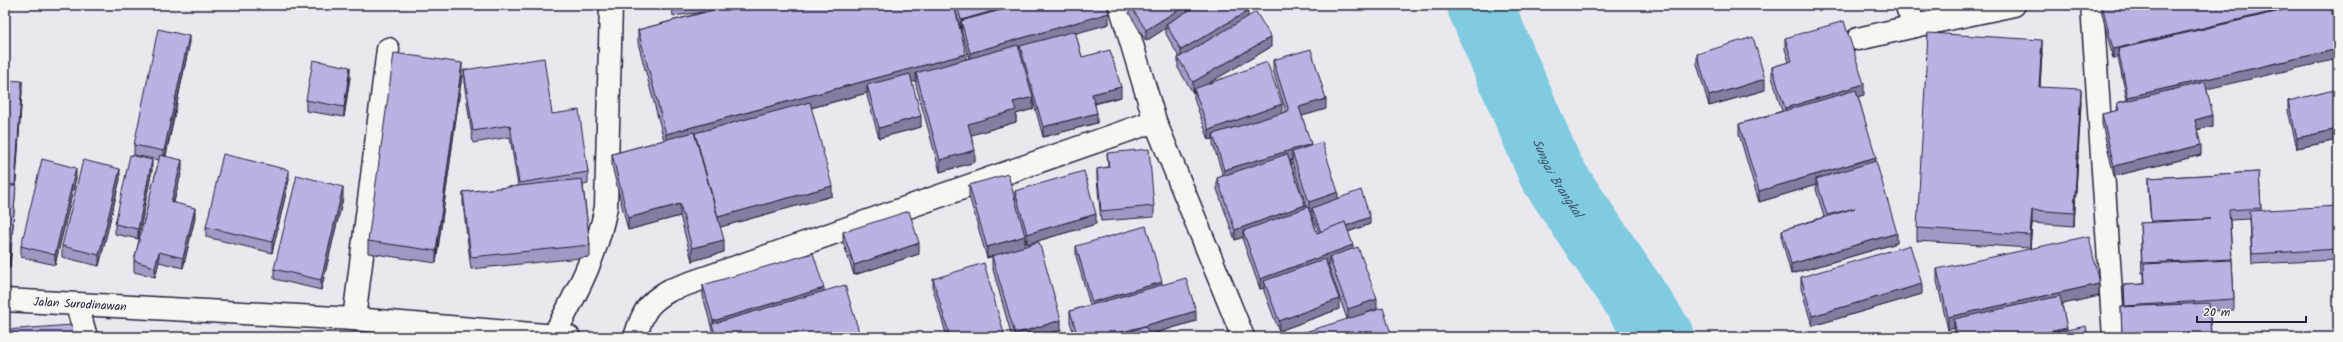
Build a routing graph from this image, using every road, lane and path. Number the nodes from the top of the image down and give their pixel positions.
1 (611, 5) edge
2 (1120, 5) edge
3 (1906, 5) edge
4 (2014, 5) edge
5 (2092, 5) edge
6 (1914, 26) junction
7 (1858, 39) dead end
8 (388, 49) dead end
9 (1155, 121) junction
10 (5, 300) edge
11 (77, 304) junction
12 (354, 319) junction
13 (562, 336) edge
14 (86, 337) edge
15 (635, 337) edge
16 (1243, 337) edge
17 (2114, 337) edge

1 - 13 street
2 - 9 street
3 - 6 street
4 - 6 street
5 - 17 street
6 - 7 street
8 - 12 street
9 - 15 street
9 - 16 street
10 - 11 street, Jalan Surodinawan
11 - 12 street, Jalan Surodinawan
11 - 14 street
12 - 13 street, Jalan Surodinawan

